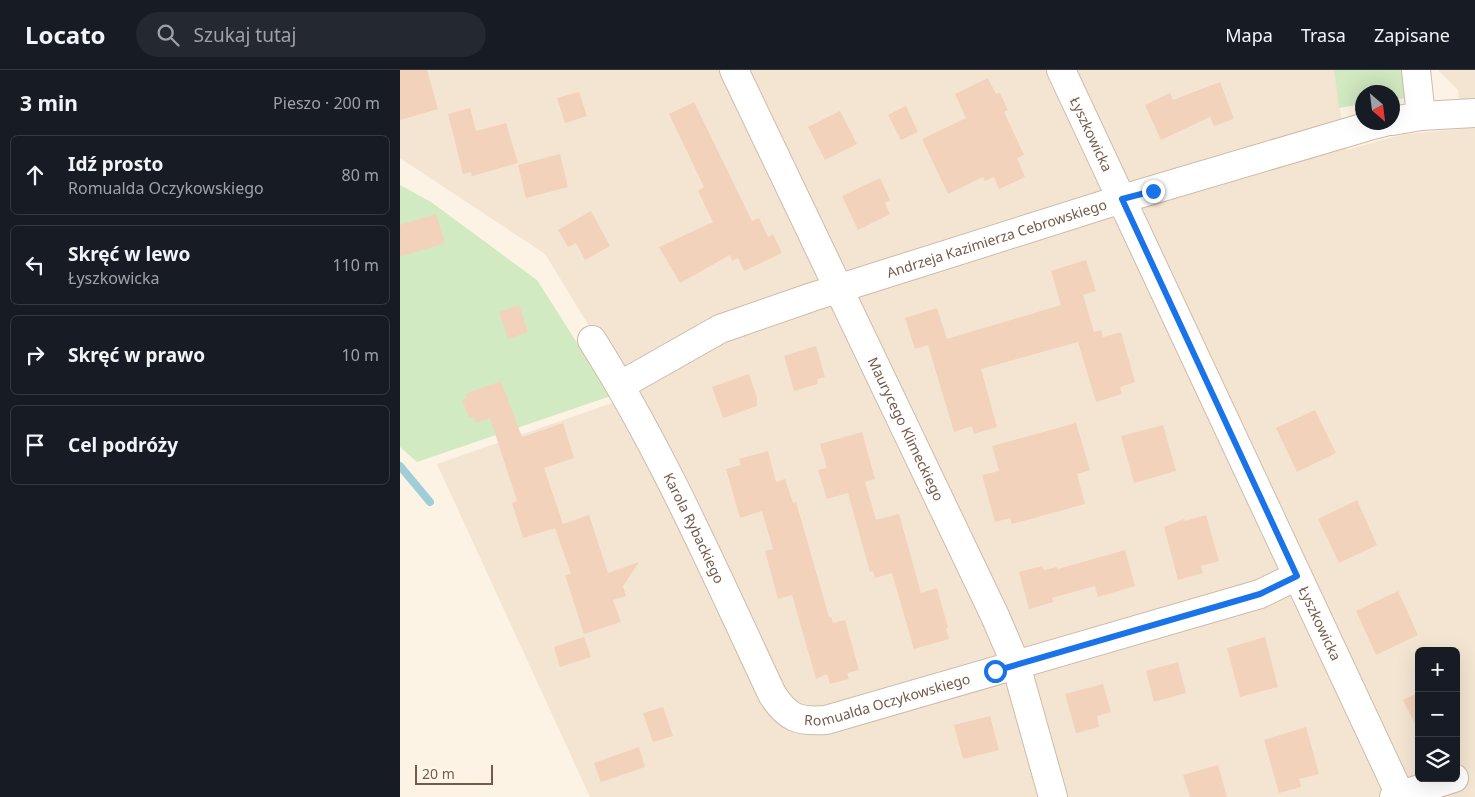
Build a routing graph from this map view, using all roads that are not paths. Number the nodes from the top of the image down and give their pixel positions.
1 (734, 70) edge
2 (1061, 70) edge
3 (1416, 70) edge
4 (1475, 113) edge
5 (1421, 116) junction
6 (1400, 120) edge
7 (1355, 130) edge
8 (1122, 199) junction
9 (838, 288) junction
10 (592, 340) dead end
11 (621, 385) junction
12 (1297, 576) junction
13 (1016, 665) junction
14 (791, 717) joint
15 (1475, 771) edge
16 (1460, 776) edge
17 (1442, 782) edge
18 (1398, 796) edge
19 (1053, 797) edge

1 - 9 street, Maurycego Klimeckiego
2 - 8 street, Łyszkowicka
3 - 5 street
4 - 5 street
5 - 6 street
7 - 8 street, Andrzeja Kazimierza Cebrowskiego
8 - 9 street, Andrzeja Kazimierza Cebrowskiego
8 - 12 street, Łyszkowicka
9 - 11 street, Andrzeja Kazimierza Cebrowskiego
9 - 13 street, Maurycego Klimeckiego
10 - 11 street, Karola Rybackiego
11 - 14 street, Karola Rybackiego
12 - 13 street, Romualda Oczykowskiego
12 - 18 street, Łyszkowicka
13 - 14 street, Romualda Oczykowskiego
13 - 19 street, Maurycego Klimeckiego
15 - 16 street
17 - 18 street

